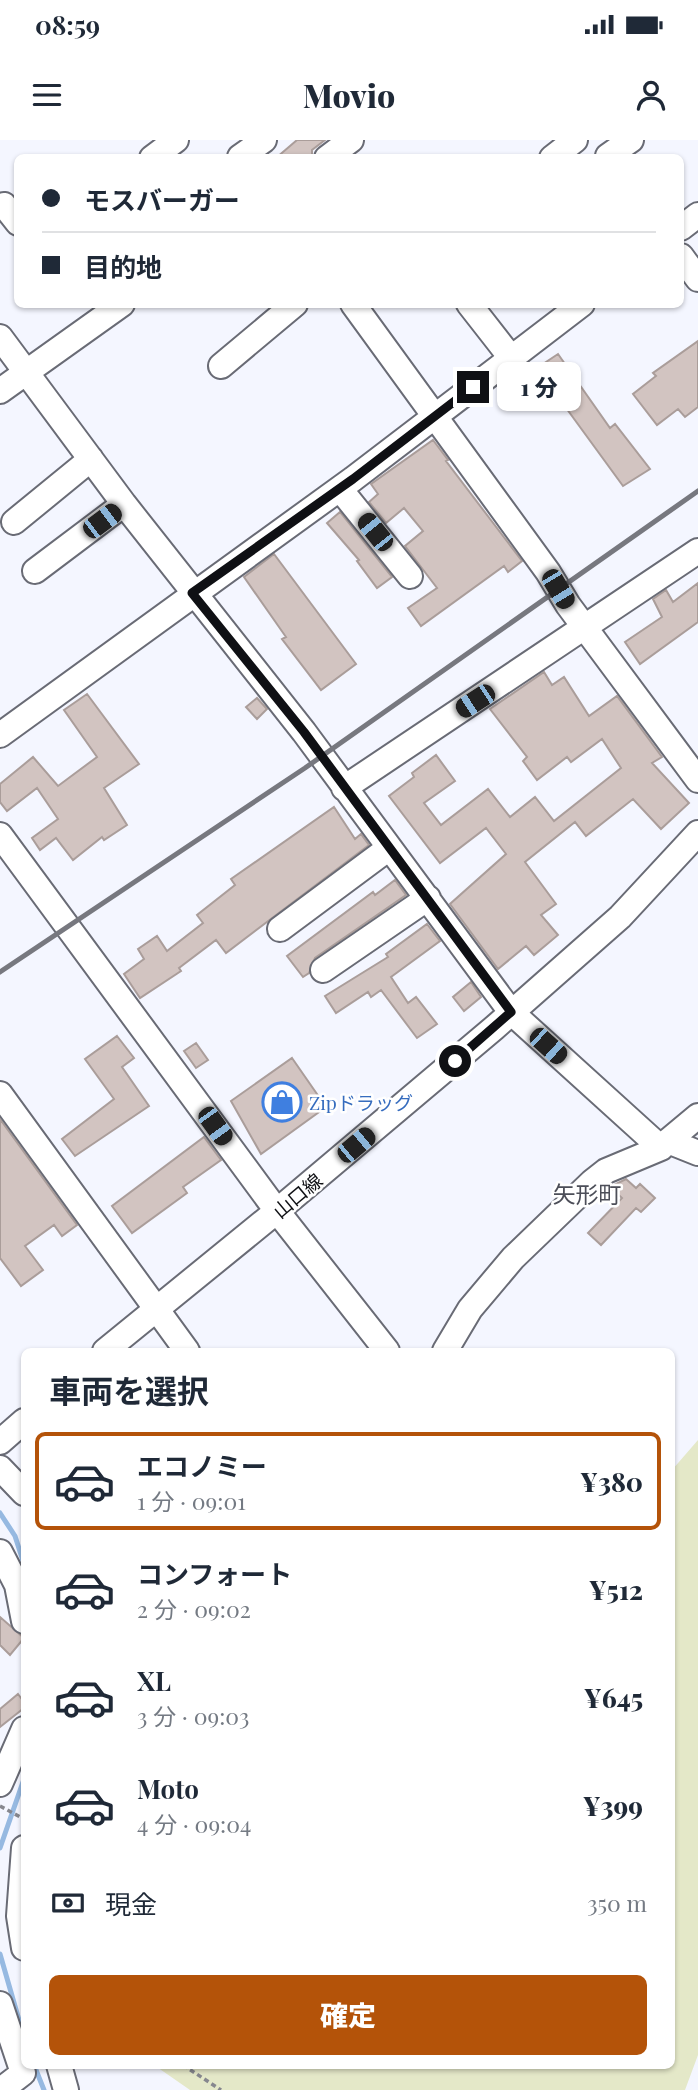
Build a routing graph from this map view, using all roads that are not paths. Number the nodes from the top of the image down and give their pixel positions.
1 (176, 140) edge
2 (227, 140) edge
3 (264, 140) edge
4 (575, 140) edge
5 (631, 140) edge
6 (354, 146) edge
7 (605, 151) edge
8 (157, 154) edge
9 (238, 154) edge
10 (244, 154) edge
11 (336, 154) edge
12 (557, 154) edge
13 (698, 215) edge
14 (684, 226) edge
15 (684, 260) edge
16 (698, 279) edge
17 (116, 308) edge
18 (290, 308) edge
19 (356, 308) edge
20 (472, 308) edge
21 (577, 308) edge
22 (0, 337) edge
23 (512, 359) junction
24 (221, 366) dead end
25 (28, 372) junction
26 (0, 391) edge
27 (434, 415) junction
28 (91, 459) junction
29 (340, 489) junction
30 (124, 504) junction
31 (14, 522) dead end
32 (698, 551) edge
33 (35, 571) dead end
34 (408, 577) dead end
35 (192, 593) junction
36 (585, 628) junction
37 (0, 735) edge
38 (698, 780) edge
39 (344, 788) junction
40 (0, 835) edge
41 (696, 839) edge
42 (388, 848) junction
43 (428, 898) junction
44 (293, 926) dead end
45 (336, 966) dead end
46 (511, 1012) junction
47 (0, 1094) edge
48 (698, 1116) edge
49 (664, 1144) junction
50 (698, 1153) edge
51 (278, 1211) junction
52 (155, 1308) junction
53 (108, 1348) edge
54 (185, 1348) edge
55 (385, 1348) edge
56 (447, 1348) edge
57 (21, 1424) edge
58 (0, 1442) edge
59 (0, 1468) edge
60 (21, 1490) edge
61 (0, 1552) edge
62 (21, 1606) edge
63 (21, 1738) edge
64 (1, 1799) edge
65 (21, 1859) edge
66 (8, 1905) edge
67 (21, 1929) edge
68 (0, 2004) edge
69 (21, 2058) edge
70 (23, 2069) edge
71 (60, 2069) edge
72 (1, 2090) edge
73 (66, 2090) edge

1 - 8 street
2 - 9 street
3 - 10 street
4 - 12 street
5 - 7 street
6 - 11 street
13 - 14 street
15 - 16 street
17 - 25 street
18 - 24 street
19 - 27 street
20 - 23 street
21 - 23 street
22 - 25 street
23 - 27 street
25 - 26 street
25 - 28 street
27 - 29 street
27 - 36 street
28 - 30 street
28 - 31 street
29 - 34 street
29 - 35 street
30 - 33 street
30 - 35 street
32 - 36 street
35 - 37 street
35 - 39 street
36 - 38 street
36 - 39 street
39 - 42 street
40 - 51 street
41 - 46 street, 山口線
42 - 43 street
42 - 44 street
43 - 45 street
43 - 46 street
46 - 49 street
46 - 51 street, 山口線
47 - 52 street
48 - 49 street
49 - 50 street
49 - 56 street
51 - 52 street, 山口線
51 - 55 street
52 - 53 street, 山口線
52 - 54 street
57 - 58 street
59 - 60 street
61 - 62 street
63 - 64 street
65 - 66 street
66 - 67 street
68 - 69 street
70 - 72 street
71 - 73 street

